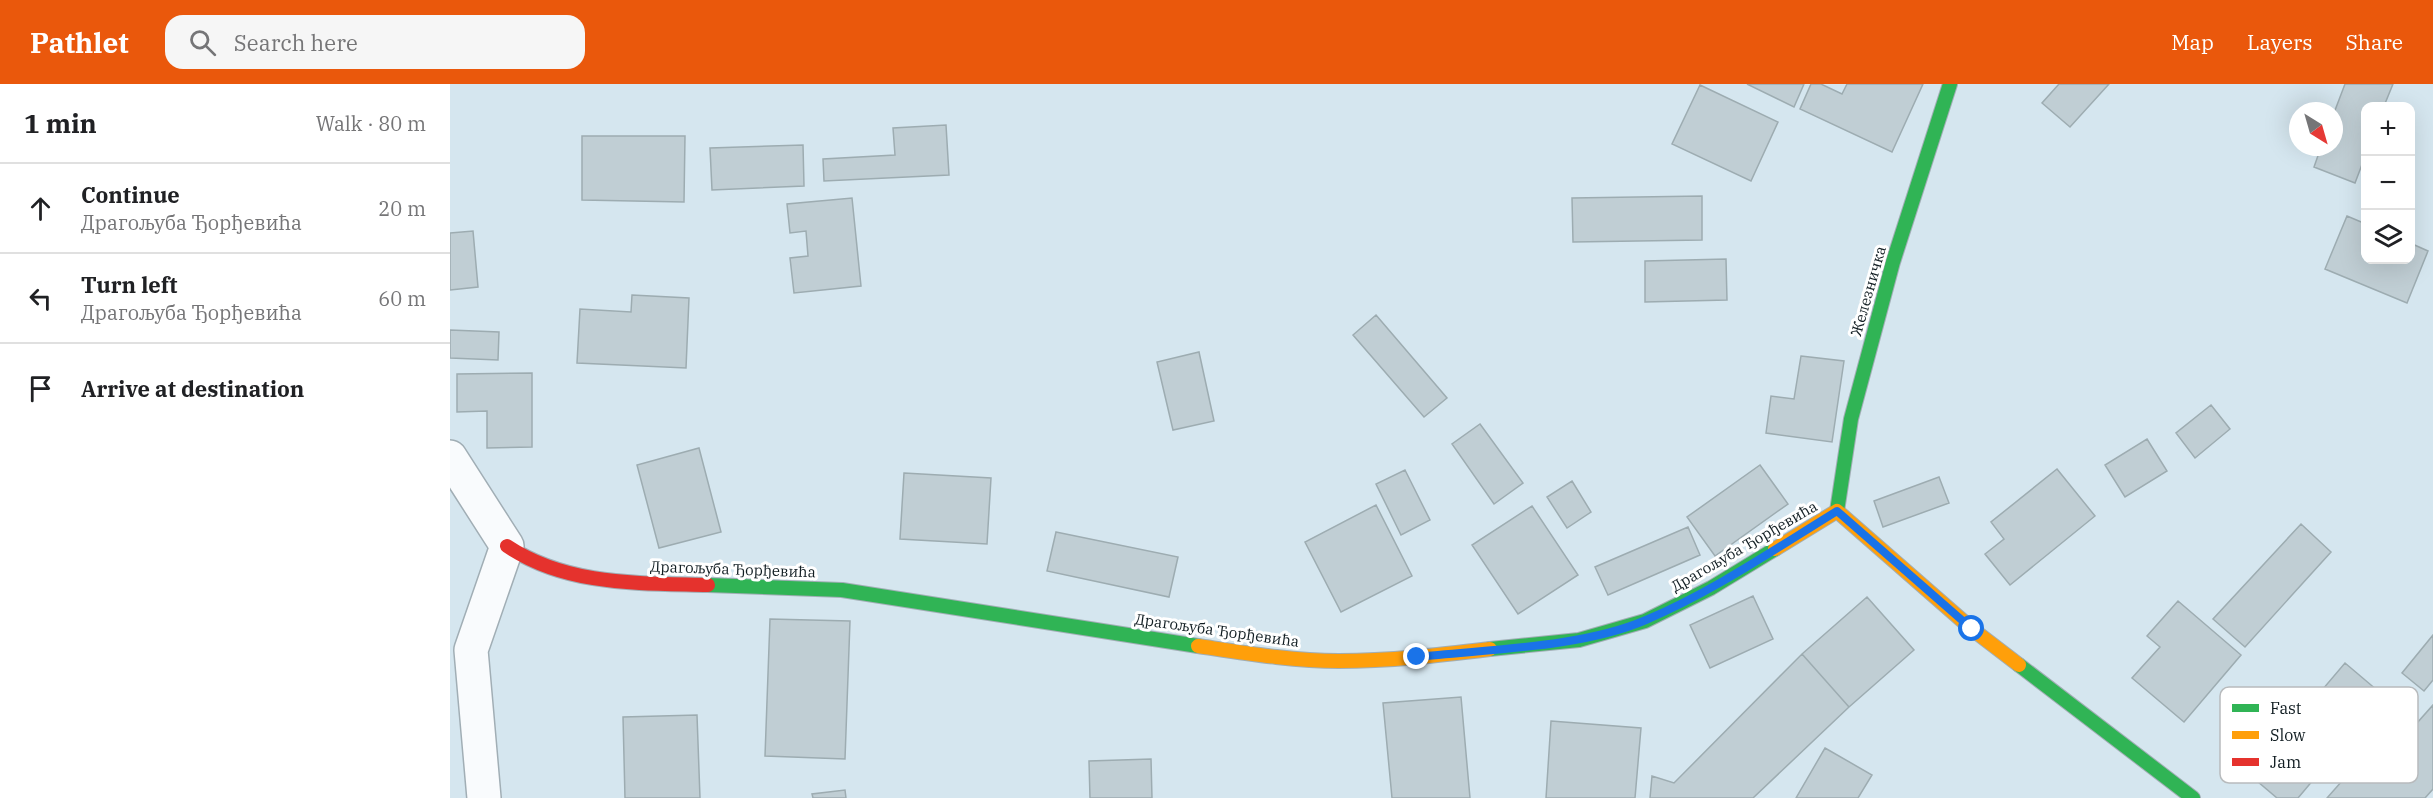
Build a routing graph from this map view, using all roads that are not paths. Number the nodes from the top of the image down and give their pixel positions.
1 (1950, 84) edge
2 (450, 457) edge
3 (1837, 511) junction
4 (507, 546) junction
5 (484, 798) edge
6 (2193, 798) edge

1 - 3 street, Железничка
2 - 4 street
3 - 4 street, Драгољуба Ђорђевића
3 - 6 street, Драгољуба Ђорђевића
4 - 5 street

